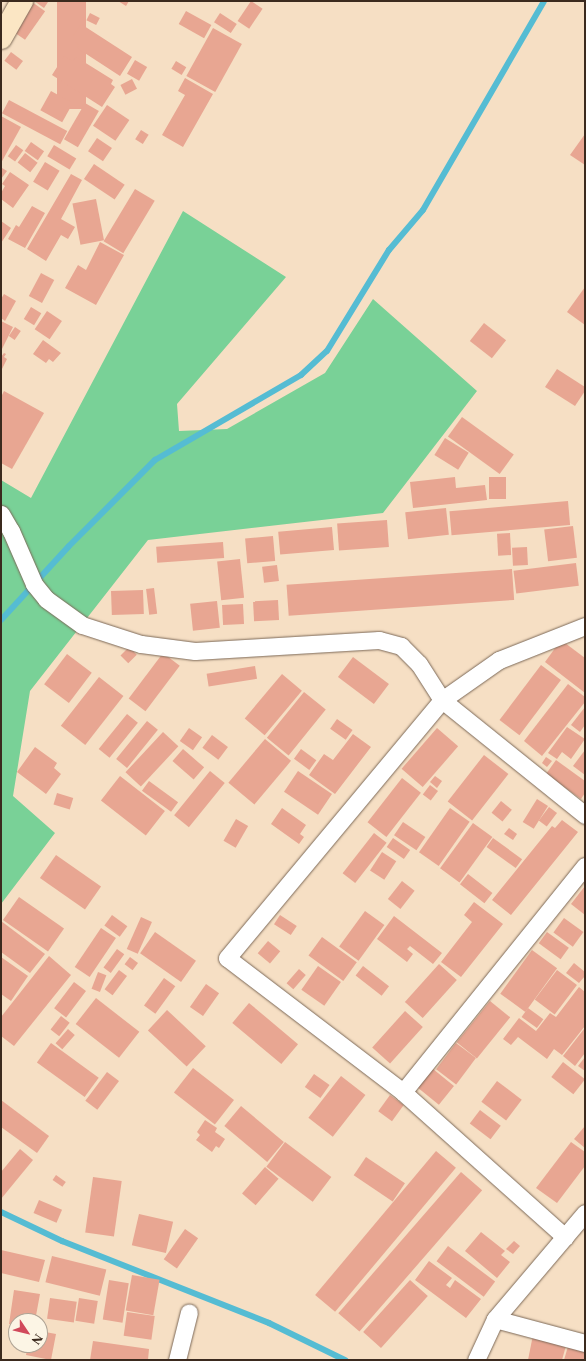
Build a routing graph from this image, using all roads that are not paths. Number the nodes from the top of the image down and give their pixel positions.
1 (22, 1) edge
2 (1, 38) edge
3 (1, 514) edge
4 (585, 626) edge
5 (442, 700) junction
6 (585, 815) edge
7 (585, 866) edge
8 (403, 1092) junction
9 (585, 1213) edge
10 (565, 1237) junction
11 (189, 1312) dead end
12 (495, 1319) junction
13 (585, 1343) edge
14 (177, 1360) edge
15 (476, 1360) edge

1 - 2 street
3 - 5 street
4 - 5 street
5 - 6 street
5 - 8 street
7 - 8 street
8 - 10 street
9 - 10 street
10 - 12 street
11 - 14 street
12 - 13 street
12 - 15 street

